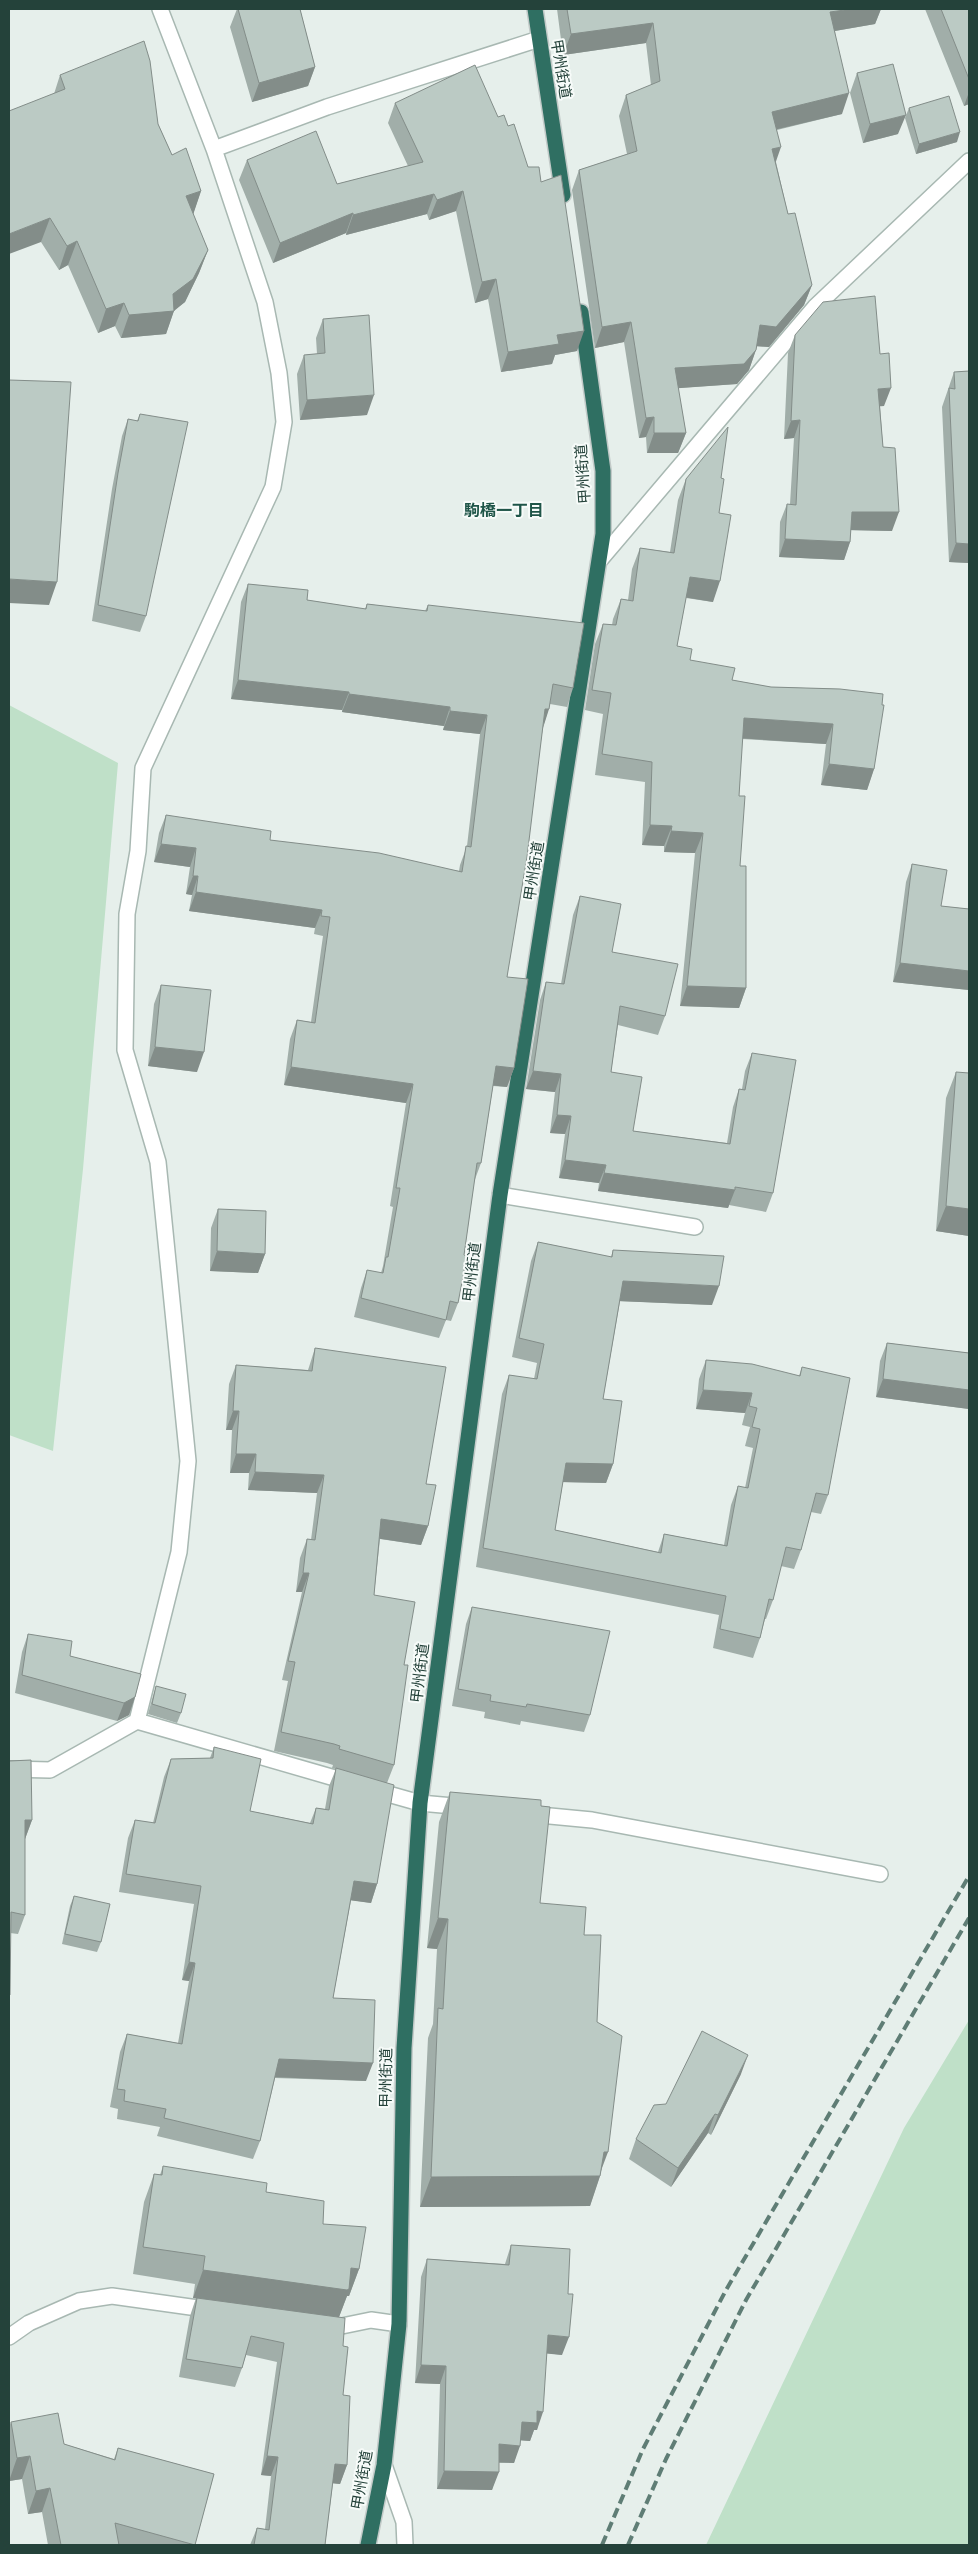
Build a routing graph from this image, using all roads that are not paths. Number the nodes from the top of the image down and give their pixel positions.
1 (160, 9) edge
2 (535, 9) edge
3 (539, 40) junction
4 (214, 149) junction
5 (969, 162) edge
6 (566, 213) edge
7 (579, 300) edge
8 (600, 560) junction
9 (500, 1195) junction
10 (695, 1227) dead end
11 (136, 1721) junction
12 (9, 1769) edge
13 (420, 1803) junction
14 (478, 1809) edge
15 (516, 1812) edge
16 (880, 1874) dead end
17 (229, 2312) edge
18 (308, 2323) edge
19 (399, 2324) junction
20 (9, 2337) edge
21 (384, 2465) junction
22 (368, 2545) edge
23 (405, 2545) edge

1 - 4 street
2 - 3 highway, 甲州街道
3 - 4 street
3 - 6 highway, 甲州街道
4 - 11 street
5 - 8 street
7 - 8 highway, 甲州街道
8 - 9 highway, 甲州街道
9 - 10 street
9 - 13 highway, 甲州街道
11 - 12 street
11 - 13 street
13 - 14 street
13 - 19 highway, 甲州街道
15 - 16 street
17 - 20 street
18 - 19 street
19 - 21 highway, 甲州街道
21 - 22 highway, 甲州街道
21 - 23 street

